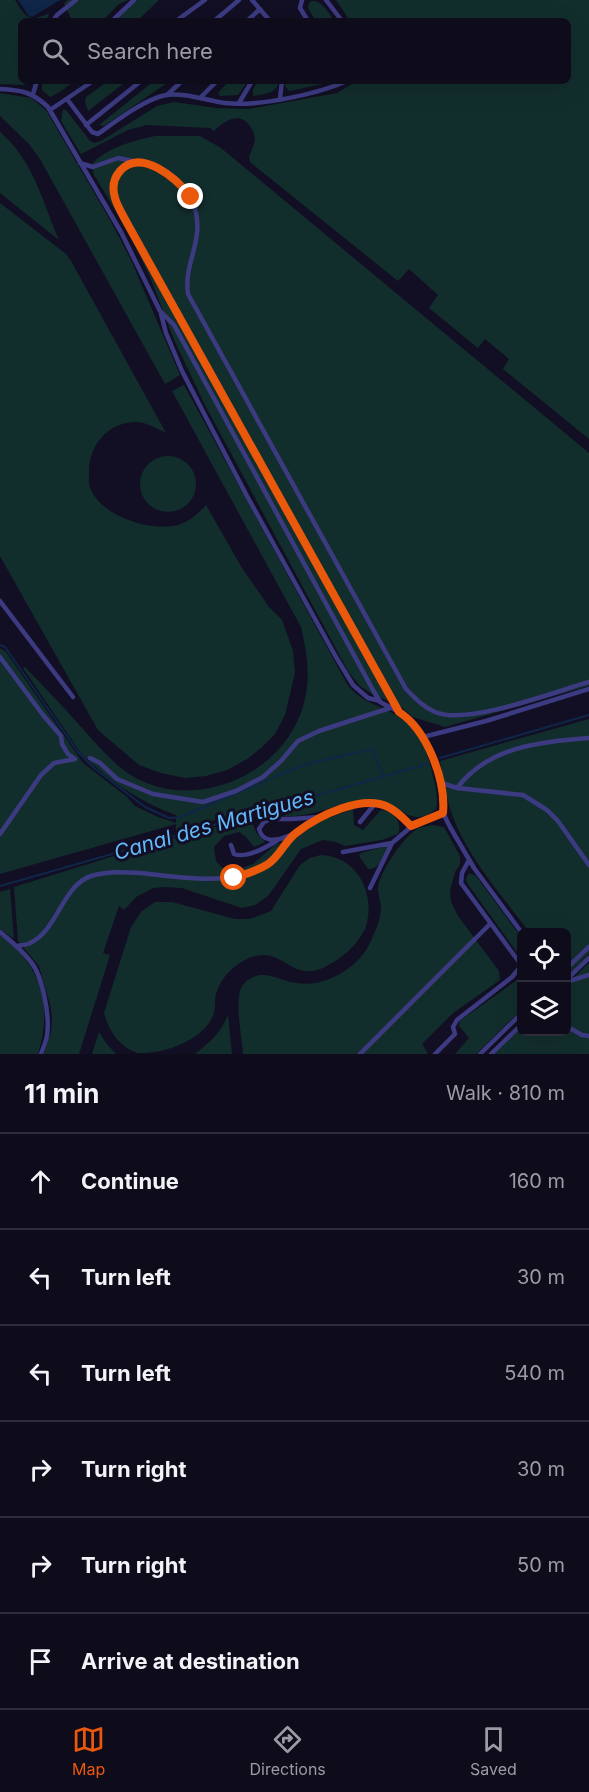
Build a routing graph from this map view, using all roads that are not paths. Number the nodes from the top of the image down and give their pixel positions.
1 (76, 0) edge
2 (134, 0) edge
3 (205, 0) edge
4 (239, 0) edge
5 (252, 0) edge
6 (302, 0) edge
7 (326, 0) edge
8 (260, 9) junction
9 (55, 18) edge
10 (115, 18) edge
11 (180, 18) edge
12 (218, 18) edge
13 (250, 18) edge
14 (268, 18) edge
15 (306, 18) edge
16 (340, 18) edge
17 (36, 84) edge
18 (88, 84) edge
19 (137, 84) edge
20 (179, 84) edge
21 (214, 84) edge
22 (250, 84) edge
23 (282, 84) edge
24 (340, 84) edge
25 (0, 89) edge
26 (33, 94) junction
27 (167, 95) junction
28 (200, 98) junction
29 (280, 98) junction
30 (66, 99) junction
31 (238, 103) junction
32 (50, 110) junction
33 (86, 125) junction
34 (137, 162) junction
35 (80, 163) junction
36 (160, 311) junction
37 (0, 601) edge
38 (0, 657) edge
39 (589, 682) edge
40 (589, 689) edge
41 (73, 697) dead end
42 (380, 702) junction
43 (390, 708) junction
44 (399, 712) junction
45 (423, 737) junction
46 (589, 738) edge
47 (90, 758) dead end
48 (439, 782) junction
49 (457, 788) junction
50 (374, 805) junction
51 (443, 813) junction
52 (320, 817) junction
53 (360, 822) dead end
54 (411, 826) junction
55 (0, 834) edge
56 (294, 834) junction
57 (281, 838) junction
58 (392, 843) junction
59 (231, 845) dead end
60 (343, 852) dead end
61 (469, 860) junction
62 (589, 865) edge
63 (370, 888) dead end
64 (490, 924) junction
65 (518, 928) edge
66 (0, 932) edge
67 (17, 946) junction
68 (589, 946) edge
69 (589, 958) edge
70 (517, 961) edge
71 (571, 965) edge
72 (517, 971) edge
73 (589, 975) edge
74 (571, 977) edge
75 (571, 980) edge
76 (517, 1018) edge
77 (571, 1028) edge
78 (517, 1029) edge
79 (589, 1036) edge
80 (41, 1054) edge
81 (360, 1054) edge
82 (435, 1054) edge
83 (480, 1054) edge
84 (491, 1054) edge

1 - 9 lane
2 - 10 lane
3 - 11 lane
4 - 12 lane
5 - 8 lane
6 - 15 lane
7 - 16 lane
8 - 13 lane
8 - 14 lane
17 - 26 lane
18 - 30 lane
19 - 33 lane
20 - 27 lane
21 - 28 lane
22 - 31 lane
23 - 29 lane
24 - 29 lane
25 - 26 lane
26 - 32 lane
27 - 28 lane
27 - 33 lane
28 - 31 lane
29 - 31 lane
30 - 32 lane
30 - 33 lane
32 - 35 lane
34 - 35 lane
34 - 39 lane
34 - 44 lane
35 - 36 lane
36 - 42 lane
36 - 42 lane
37 - 41 lane
38 - 55 lane
40 - 45 lane
42 - 43 lane
43 - 44 lane
43 - 47 lane
44 - 45 lane
45 - 48 lane
46 - 49 lane
48 - 49 lane
48 - 51 lane
49 - 62 lane
50 - 52 lane
50 - 53 lane
50 - 54 lane
51 - 54 lane
51 - 61 lane
52 - 56 lane
52 - 57 lane
54 - 58 lane
56 - 57 lane
56 - 67 lane
57 - 59 lane
58 - 60 lane
58 - 63 lane
61 - 64 lane
61 - 65 lane
64 - 70 lane
64 - 81 lane
66 - 67 lane
67 - 80 lane
68 - 71 lane
69 - 74 lane
72 - 82 lane
73 - 75 lane
76 - 83 lane
77 - 79 lane
78 - 84 lane

